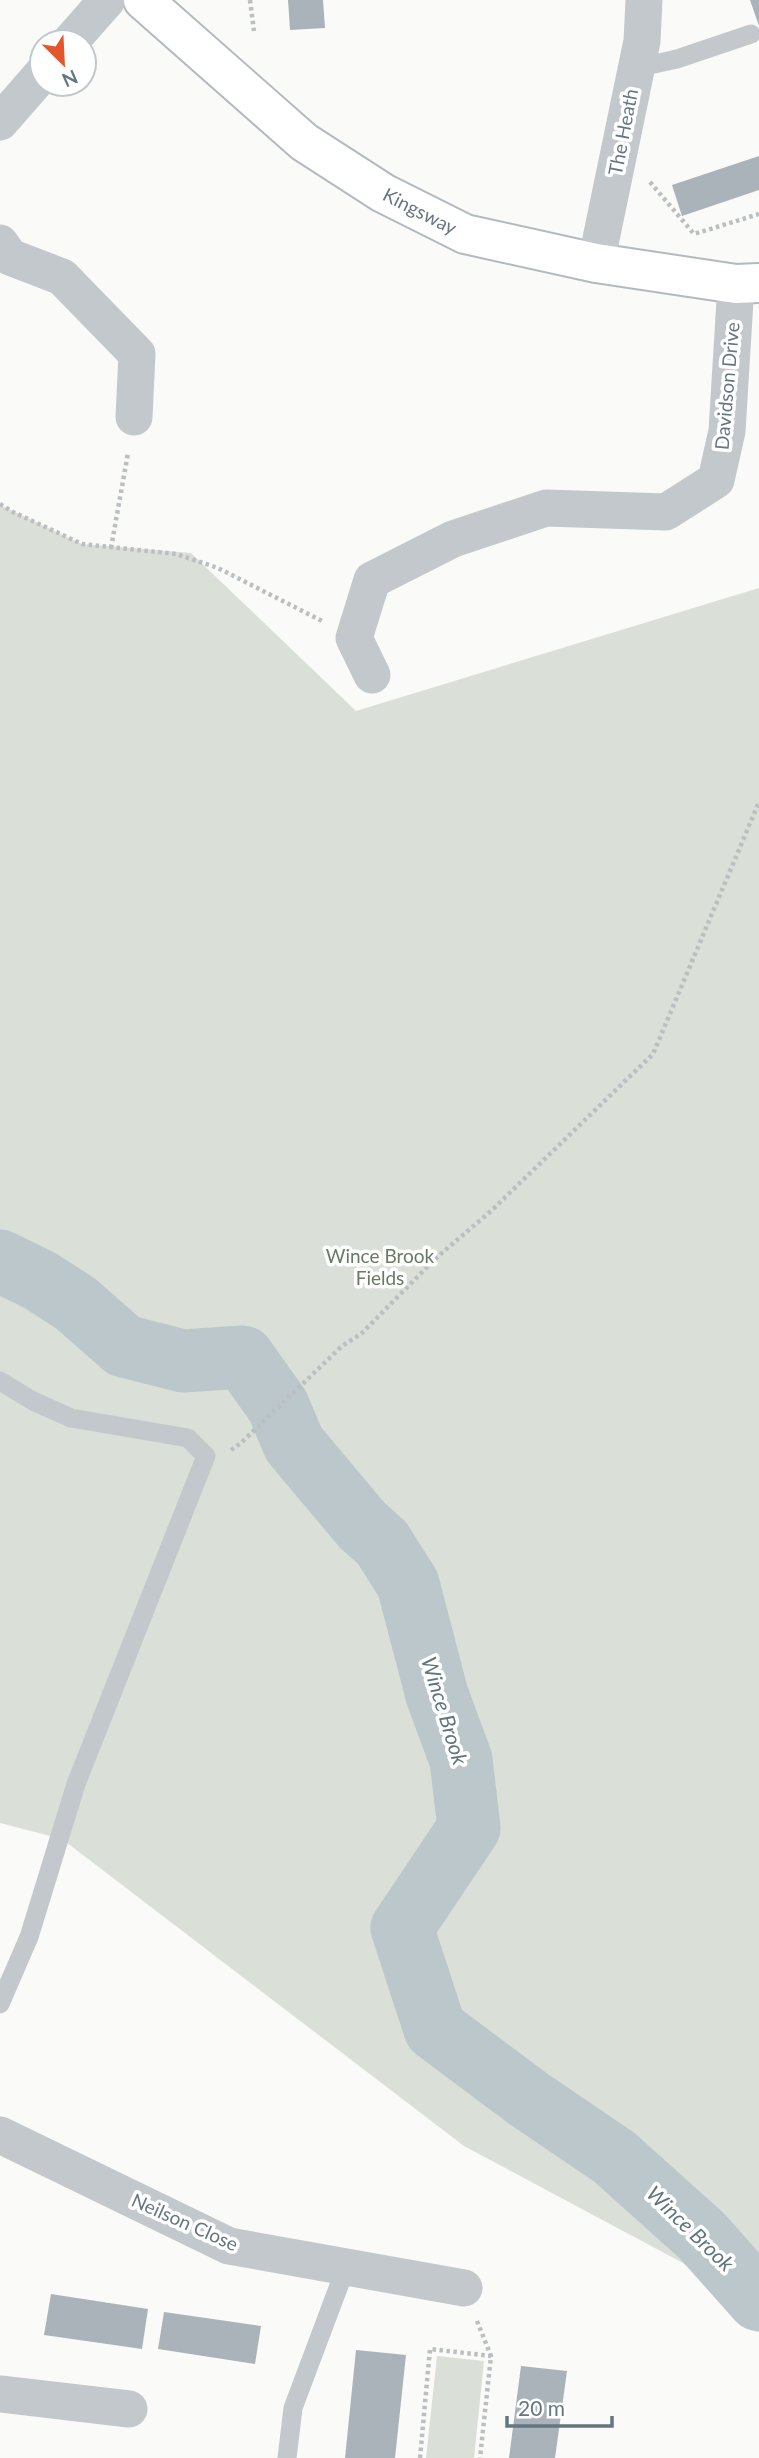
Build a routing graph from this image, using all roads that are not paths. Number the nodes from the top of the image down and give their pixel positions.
1 (107, 0) edge
2 (143, 0) edge
3 (644, 0) edge
4 (82, 28) edge
5 (751, 34) dead end
6 (636, 68) junction
7 (28, 90) edge
8 (0, 122) edge
9 (0, 243) edge
10 (596, 263) junction
11 (747, 283) edge
12 (134, 417) road end
13 (372, 675) dead end
14 (0, 1381) edge
15 (0, 2004) edge
16 (0, 2136) edge
17 (346, 2267) junction
18 (464, 2288) dead end
19 (0, 2394) edge
20 (129, 2409) dead end
21 (287, 2458) edge

1 - 4 street
2 - 10 street, Kingsway
3 - 6 street, The Heath
5 - 6 lane
6 - 10 street, The Heath
7 - 8 street
9 - 12 street
10 - 11 street, Kingsway
11 - 13 street, Davidson Drive
14 - 15 lane
16 - 17 street, Neilson Close
17 - 18 street, Neilson Close
17 - 21 lane
19 - 20 street

